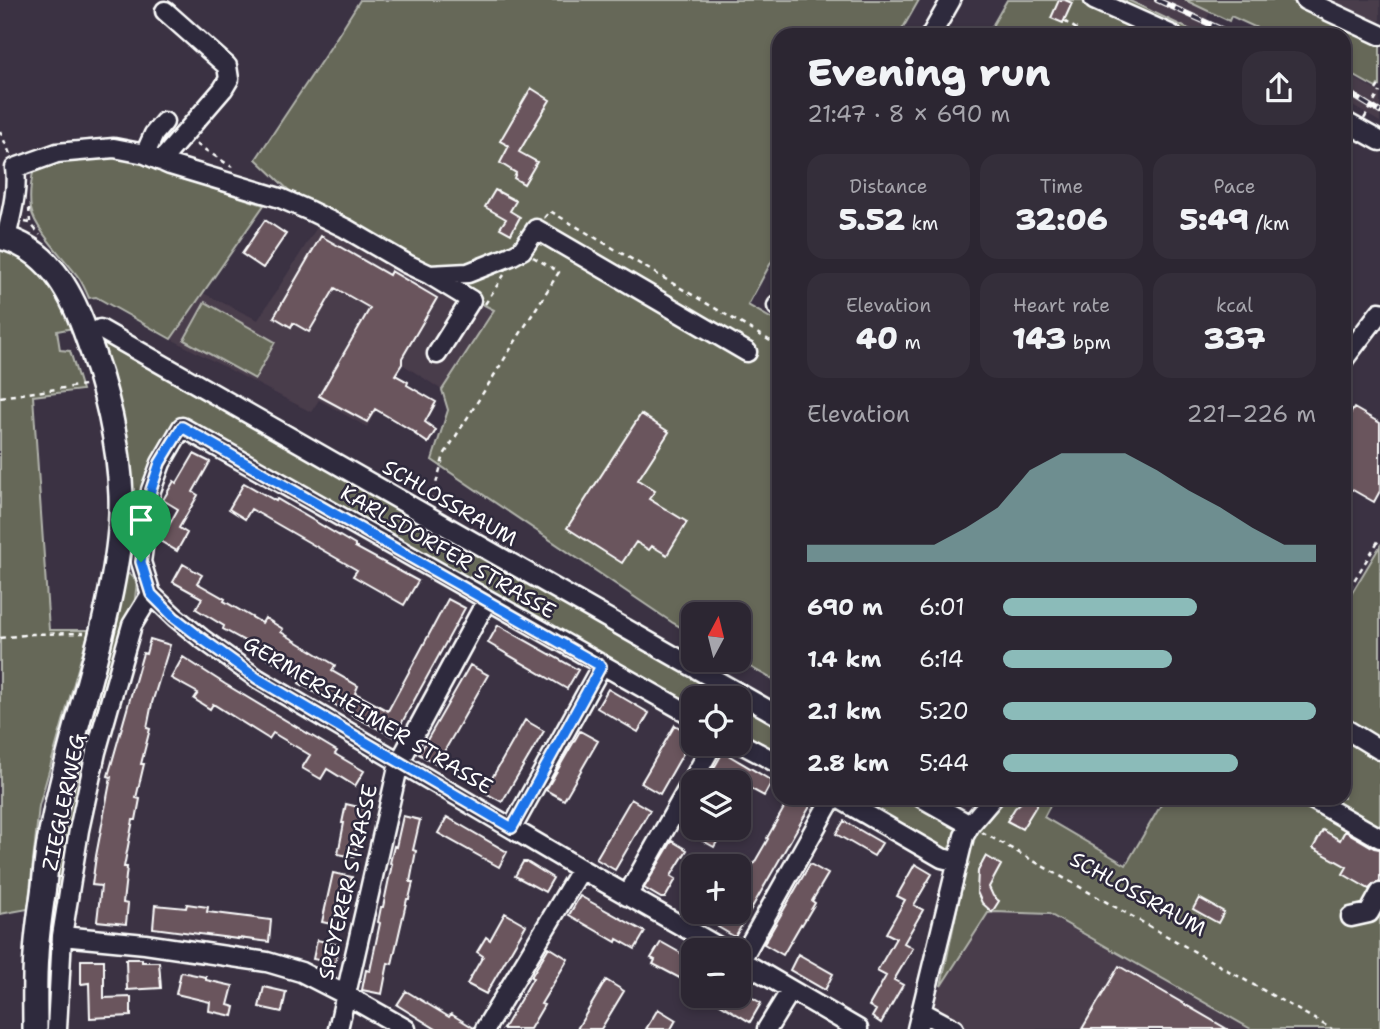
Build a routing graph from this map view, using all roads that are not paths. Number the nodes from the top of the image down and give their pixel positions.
1 (951, 0) edge
2 (1094, 0) edge
3 (1305, 0) edge
4 (165, 11) dead end
5 (935, 28) edge
6 (1156, 28) edge
7 (1380, 35) edge
8 (164, 122) dead end
9 (1351, 125) edge
10 (1380, 141) edge
11 (153, 157) junction
12 (3, 238) edge
13 (430, 275) junction
14 (1380, 312) edge
15 (100, 329) dead end
16 (1351, 350) edge
17 (747, 352) dead end
18 (437, 354) dead end
19 (182, 427) joint
20 (117, 558) junction
21 (141, 562) junction
22 (151, 594) junction
23 (487, 600) junction
24 (601, 666) junction
25 (681, 709) edge
26 (772, 712) edge
27 (1351, 733) edge
28 (751, 749) edge
29 (1380, 750) edge
30 (706, 756) edge
31 (772, 760) edge
32 (399, 763) junction
33 (828, 805) edge
34 (850, 805) edge
35 (934, 805) edge
36 (987, 805) edge
37 (1322, 805) edge
38 (970, 825) junction
39 (512, 828) junction
40 (1380, 838) edge
41 (958, 862) junction
42 (581, 869) junction
43 (1380, 893) edge
44 (627, 896) junction
45 (1351, 917) dead end
46 (62, 936) junction
47 (702, 938) edge
48 (751, 940) edge
49 (751, 966) edge
50 (791, 990) junction
51 (346, 995) junction
52 (920, 1020) edge
53 (35, 1029) edge
54 (57, 1029) edge
55 (338, 1029) edge
56 (406, 1029) edge
57 (485, 1029) edge
58 (767, 1029) edge
59 (858, 1029) edge
60 (954, 1029) edge

1 - 5 street
2 - 6 street
3 - 7 street
4 - 11 street
8 - 11 street
9 - 10 street
11 - 12 street
11 - 13 street
12 - 20 main road
13 - 17 street
13 - 18 street
14 - 16 street
15 - 26 street, SCHLOSSRAUM
19 - 21 street, GERMERSHEIMER STRASSE
19 - 23 street, KARLSDORFER STRASSE
20 - 21 street
20 - 53 main road
21 - 22 street, GERMERSHEIMER STRASSE
22 - 32 street, GERMERSHEIMER STRASSE
22 - 46 street, ZIEGLERWEG
23 - 24 street, KARLSDORFER STRASSE
23 - 32 street, SPEYERER STRASSE
24 - 25 street, KARLSDORFER STRASSE
24 - 39 street
27 - 29 street
28 - 31 street
30 - 44 street
32 - 39 street, GERMERSHEIMER STRASSE
32 - 51 street, SPEYERER STRASSE
33 - 48 street
34 - 41 street
35 - 38 street
36 - 38 street
37 - 40 street
38 - 41 street
39 - 42 street, GERMERSHEIMER STRASSE
41 - 52 street
42 - 44 street, GERMERSHEIMER STRASSE
42 - 57 street
43 - 45 street
44 - 47 street, GERMERSHEIMER STRASSE
46 - 51 street
46 - 54 street, ZIEGLERWEG
49 - 50 street
50 - 58 street
50 - 59 street
51 - 55 street, SPEYERER STRASSE
51 - 56 street
52 - 60 street

